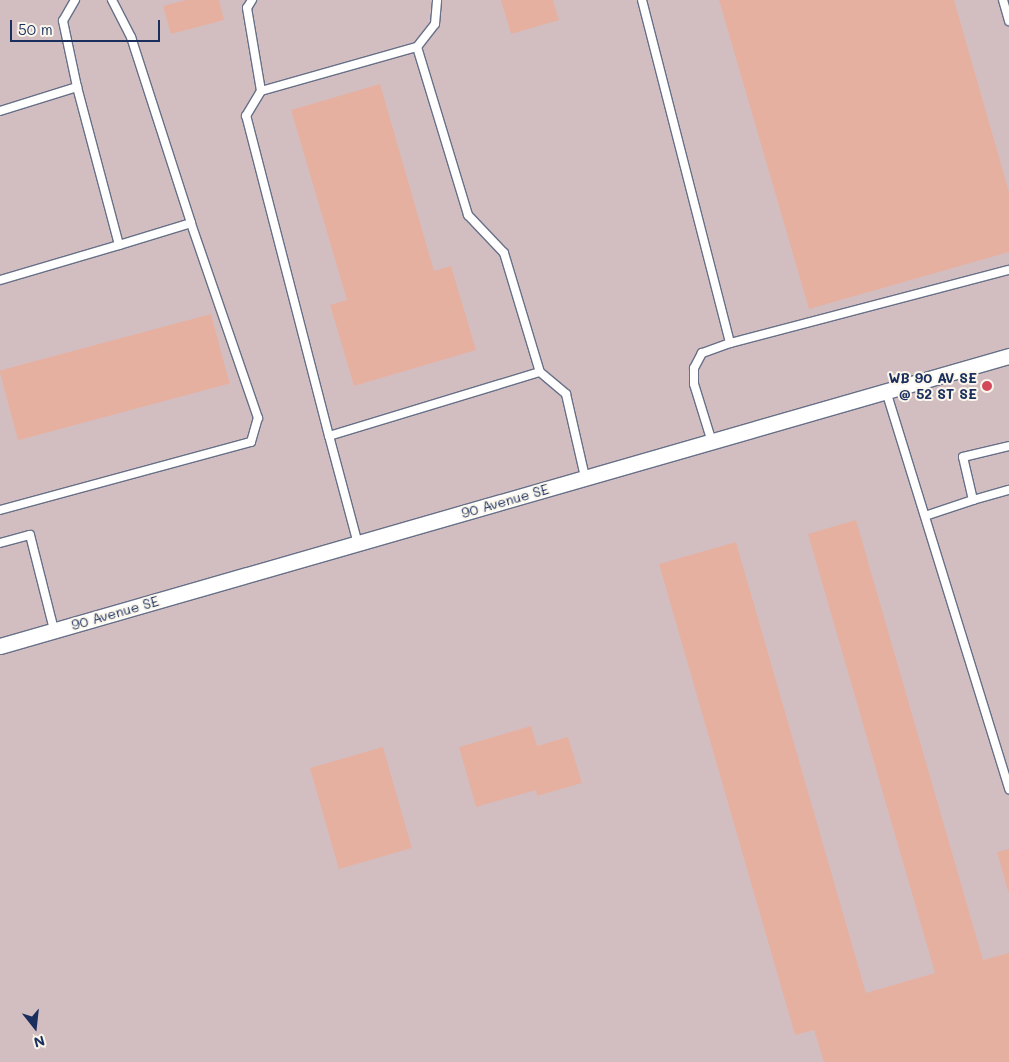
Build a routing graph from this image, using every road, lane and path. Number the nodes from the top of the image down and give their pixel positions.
1 (76, 0) edge
2 (112, 0) edge
3 (252, 0) edge
4 (438, 0) edge
5 (642, 0) edge
6 (1003, 0) edge
7 (1009, 20) edge
8 (417, 47) junction
9 (77, 87) junction
10 (261, 91) junction
11 (0, 111) edge
12 (191, 223) junction
13 (119, 245) junction
14 (1009, 270) edge
15 (0, 280) edge
16 (730, 343) junction
17 (1009, 356) edge
18 (540, 372) junction
19 (886, 391) junction
20 (329, 436) junction
21 (712, 442) junction
22 (1009, 446) edge
23 (585, 477) junction
24 (1009, 490) edge
25 (973, 500) junction
26 (0, 510) edge
27 (925, 516) junction
28 (0, 543) edge
29 (358, 544) junction
30 (54, 630) junction
31 (0, 646) edge
32 (1009, 789) edge

1 - 9 lane
2 - 12 lane
3 - 10 lane
4 - 8 lane
5 - 16 lane
6 - 7 lane
8 - 10 lane
8 - 18 lane
9 - 11 lane
9 - 13 lane
10 - 20 lane
12 - 13 lane
12 - 26 lane
13 - 15 lane
14 - 16 lane
16 - 21 lane
17 - 19 street, 90 Avenue SE
18 - 20 lane
18 - 23 lane
19 - 21 street, 90 Avenue SE
19 - 27 lane
20 - 29 lane
21 - 23 street, 90 Avenue SE
22 - 25 lane
23 - 29 street, 90 Avenue SE
24 - 25 lane
25 - 27 lane
27 - 32 lane
28 - 30 lane
29 - 30 street, 90 Avenue SE
30 - 31 street, 90 Avenue SE

